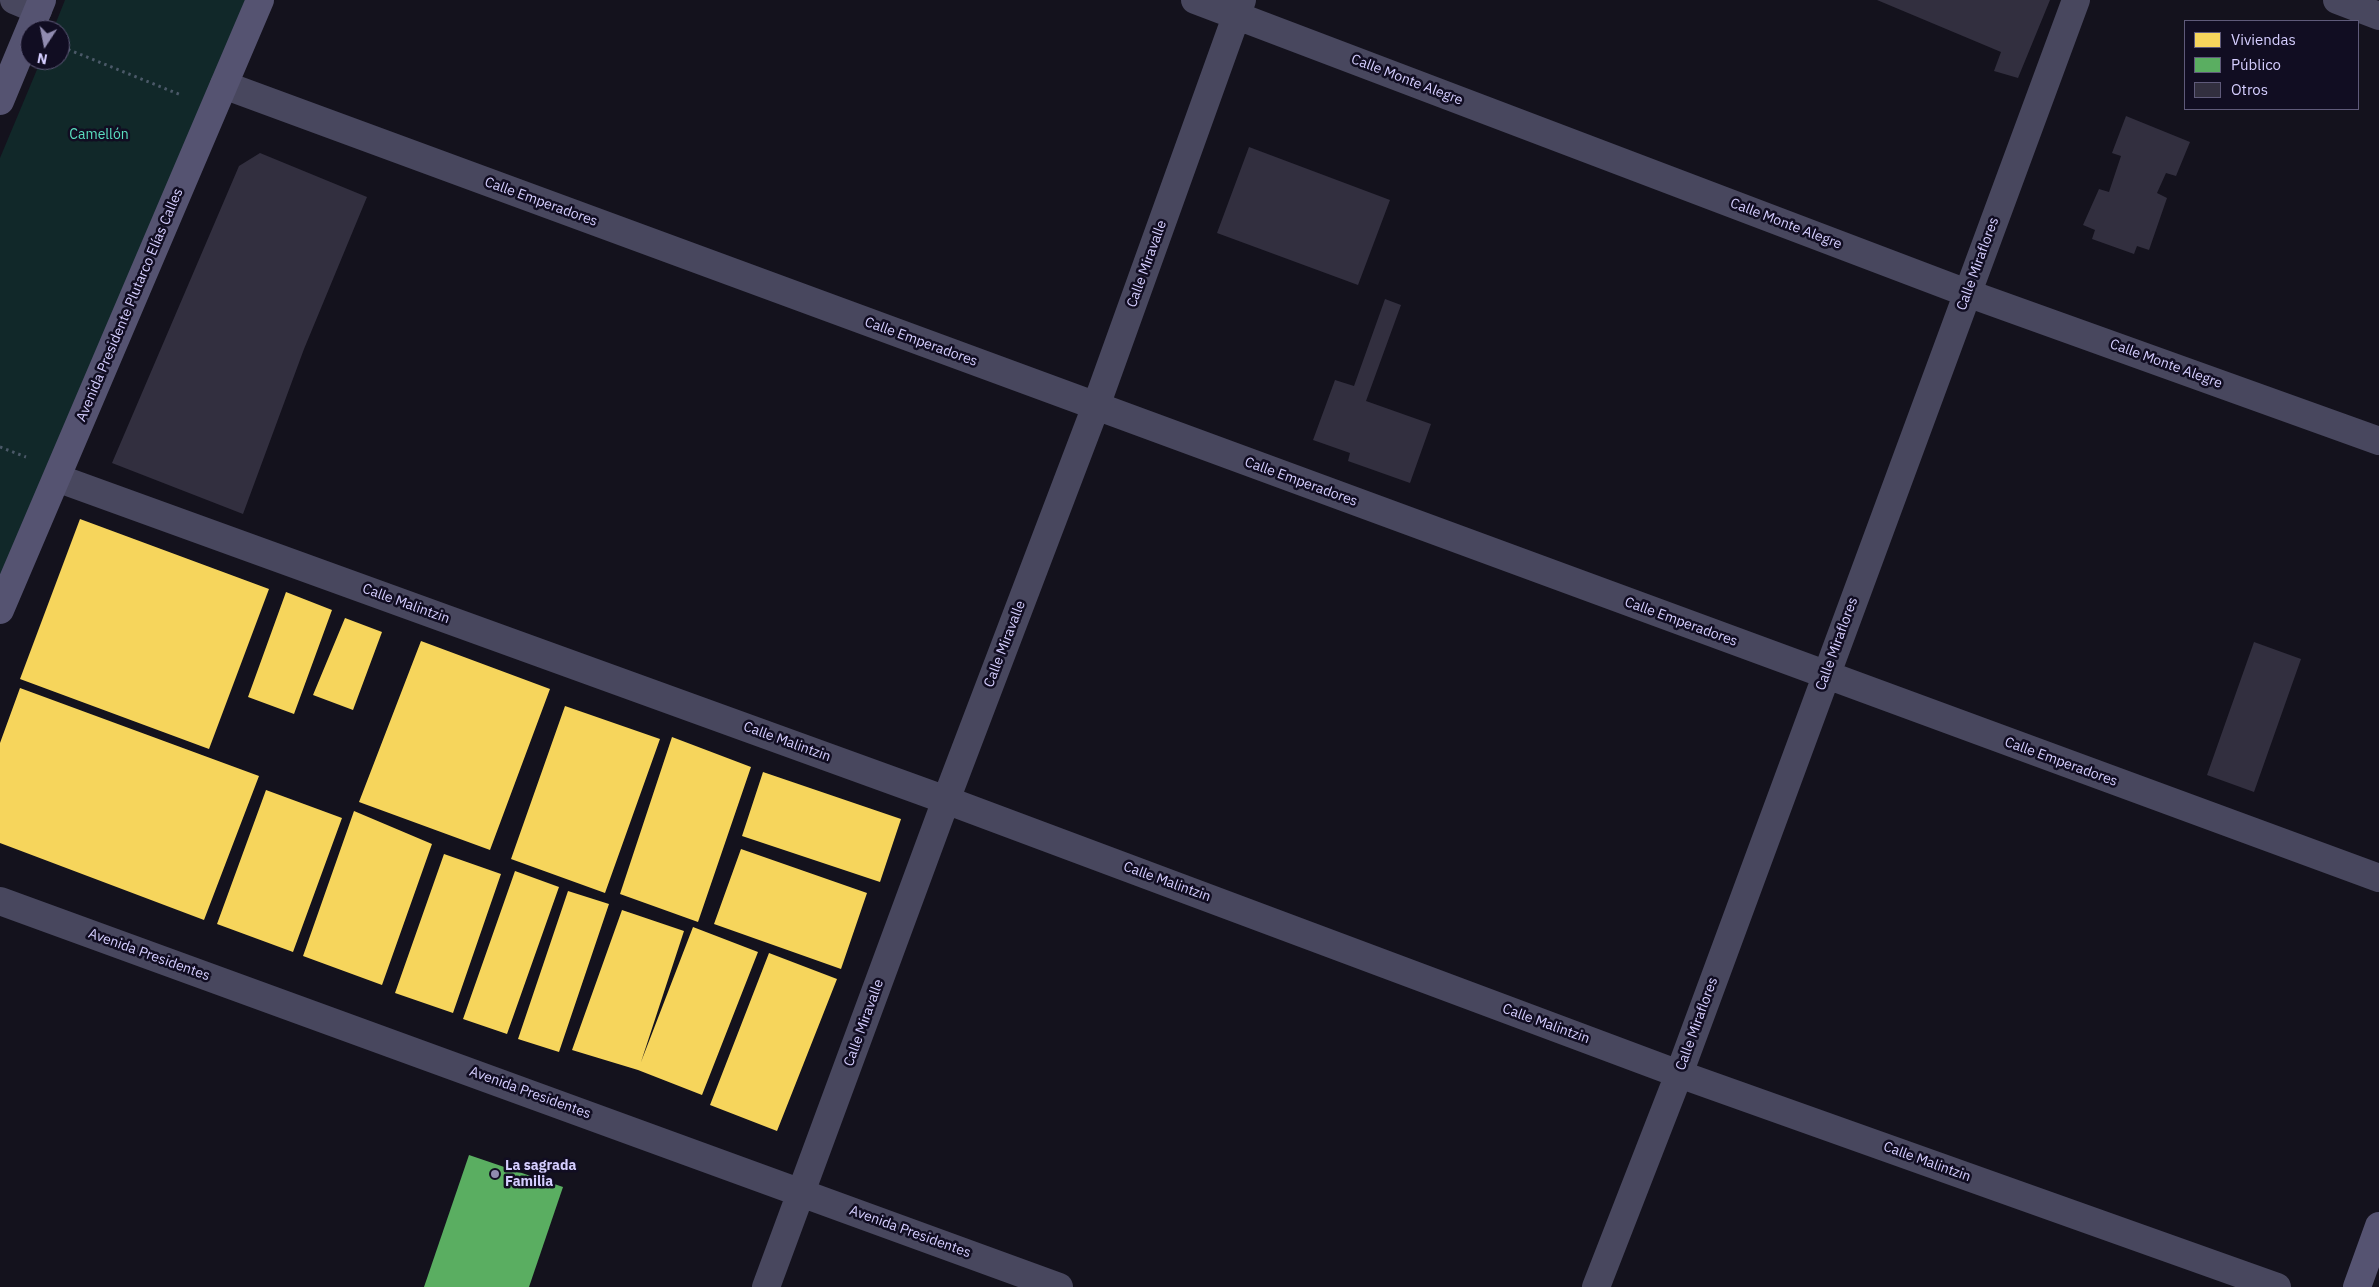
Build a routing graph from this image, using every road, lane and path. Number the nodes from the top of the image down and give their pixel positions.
1 (260, 0) edge
2 (1195, 0) edge
3 (2076, 0) edge
4 (2337, 0) edge
5 (32, 3) edge
6 (1239, 8) edge
7 (2379, 16) edge
8 (70, 49) edge
9 (219, 97) junction
10 (0, 101) edge
11 (1967, 293) junction
12 (1096, 406) junction
13 (2379, 441) edge
14 (56, 478) junction
15 (0, 610) edge
16 (1825, 676) junction
17 (946, 800) junction
18 (2379, 878) edge
19 (0, 901) edge
20 (1678, 1074) junction
21 (801, 1191) junction
22 (2379, 1226) edge
23 (766, 1287) edge
24 (1059, 1287) edge
25 (1596, 1287) edge
26 (2277, 1287) edge
27 (2357, 1287) edge

1 - 9 main road, Avenida Presidente Plutarco Elías Calles
2 - 6 street, Calle Monte Alegre
3 - 11 street, Calle Miraflores
4 - 7 street
5 - 10 main road
6 - 11 street, Calle Monte Alegre
6 - 12 street, Calle Miravalle
8 - 9 path
9 - 12 street, Calle Emperadores
9 - 14 main road, Avenida Presidente Plutarco Elías Calles
11 - 13 street, Calle Monte Alegre
11 - 16 street, Calle Miraflores
12 - 16 street, Calle Emperadores
12 - 17 street, Calle Miravalle
14 - 15 main road, Avenida Presidente Plutarco Elías Calles
14 - 17 street, Calle Malintzin
16 - 18 street, Calle Emperadores
16 - 20 street, Calle Miraflores
17 - 20 street, Calle Malintzin
17 - 21 street, Calle Miravalle
19 - 21 street, Avenida Presidentes
20 - 25 street, Calle Miraflores
20 - 26 street, Calle Malintzin
21 - 23 street, Calle Miravalle
21 - 24 street, Avenida Presidentes
22 - 27 main road

